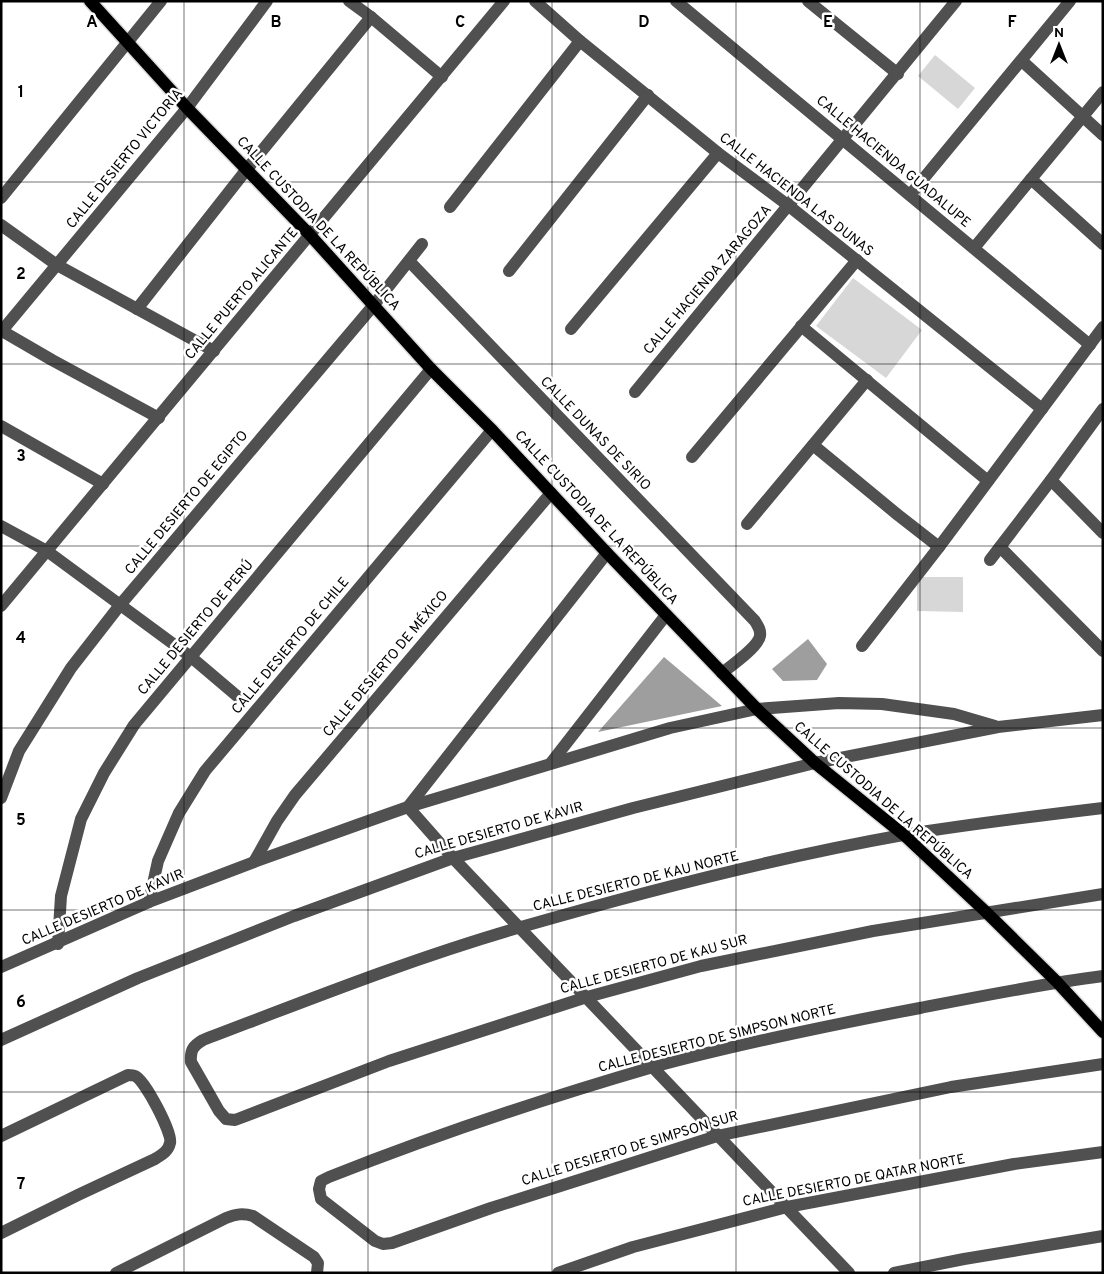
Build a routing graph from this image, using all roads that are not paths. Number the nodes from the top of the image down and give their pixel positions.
1 (90, 1) edge
2 (161, 1) edge
3 (267, 1) edge
4 (349, 1) edge
5 (535, 1) edge
6 (676, 1) edge
7 (808, 1) edge
8 (1070, 1) edge
9 (952, 3) edge
10 (497, 4) edge
11 (371, 17) junction
12 (580, 41) junction
13 (128, 44) junction
14 (1022, 61) junction
15 (898, 74) junction
16 (442, 76) junction
17 (1103, 92) edge
18 (648, 95) junction
19 (187, 108) junction
20 (1083, 116) junction
21 (1103, 134) edge
22 (843, 140) junction
23 (718, 153) junction
24 (247, 169) junction
25 (1031, 179) junction
26 (910, 195) junction
27 (1, 198) edge
28 (789, 206) junction
29 (450, 207) dead end
30 (1, 225) edge
31 (310, 234) junction
32 (422, 244) dead end
33 (1103, 244) edge
34 (974, 248) junction
35 (857, 260) junction
36 (409, 261) junction
37 (57, 265) junction
38 (508, 270) dead end
39 (373, 306) junction
40 (137, 309) junction
41 (802, 326) junction
42 (1103, 327) edge
43 (571, 329) dead end
44 (2, 331) edge
45 (1090, 345) junction
46 (214, 351) junction
47 (431, 369) junction
48 (867, 380) junction
49 (635, 392) dead end
50 (1042, 409) junction
51 (1103, 409) edge
52 (159, 418) junction
53 (1, 426) edge
54 (492, 430) junction
55 (813, 445) junction
56 (692, 457) dead end
57 (1051, 480) junction
58 (988, 481) junction
59 (103, 484) junction
60 (551, 493) junction
61 (747, 524) dead end
62 (1, 526) edge
63 (1103, 533) edge
64 (939, 546) junction
65 (1000, 547) junction
66 (47, 551) junction
67 (606, 553) junction
68 (990, 560) dead end
69 (120, 605) junction
70 (1, 606) edge
71 (666, 615) junction
72 (862, 646) dead end
73 (1103, 651) edge
74 (191, 657) junction
75 (722, 674) junction
76 (237, 696) dead end
77 (757, 709) junction
78 (1103, 714) edge
79 (998, 727) junction
80 (551, 763) junction
81 (816, 763) junction
82 (1, 798) edge
83 (408, 806) junction
84 (1103, 808) edge
85 (904, 835) junction
86 (453, 858) junction
87 (254, 862) junction
88 (1103, 894) edge
89 (149, 902) junction
90 (986, 912) junction
91 (519, 928) junction
92 (58, 944) junction
93 (1, 967) edge
94 (1103, 976) edge
95 (1057, 982) junction
96 (587, 997) junction
97 (1103, 1032) edge
98 (1, 1040) edge
99 (1103, 1064) edge
100 (654, 1067) junction
101 (226, 1119) joint
102 (1, 1136) edge
103 (718, 1136) junction
104 (1103, 1152) edge
105 (321, 1182) joint
106 (787, 1207) junction
107 (1, 1233) edge
108 (1103, 1236) edge
109 (317, 1268) edge
110 (116, 1273) edge
111 (558, 1273) edge
112 (849, 1273) edge
113 (894, 1273) edge

1 - 13 main road, CALLE CUSTODIA DE LA REPÚBLICA
2 - 13 street
3 - 19 street, CALLE DESIERTO VICTORIA
4 - 11 street
5 - 12 street, CALLE HACIENDA LAS DUNAS
6 - 22 street, CALLE HACIENDA GUADALUPE
7 - 15 street
8 - 14 street
9 - 15 street, CALLE HACIENDA ZARAGOZA
10 - 16 street, CALLE PUERTO ALICANTE
11 - 16 street
11 - 24 street
12 - 18 street, CALLE HACIENDA LAS DUNAS
12 - 29 street
13 - 19 main road, CALLE CUSTODIA DE LA REPÚBLICA
13 - 27 street
14 - 20 street
14 - 26 street
15 - 22 street, CALLE HACIENDA ZARAGOZA
16 - 31 street, CALLE PUERTO ALICANTE
17 - 20 street
18 - 23 street, CALLE HACIENDA LAS DUNAS
18 - 38 street
19 - 24 main road, CALLE CUSTODIA DE LA REPÚBLICA
19 - 37 street, CALLE DESIERTO VICTORIA
20 - 21 street
20 - 25 street
22 - 26 street, CALLE HACIENDA GUADALUPE
22 - 28 street, CALLE HACIENDA ZARAGOZA
23 - 28 street, CALLE HACIENDA LAS DUNAS
23 - 43 street
24 - 31 main road, CALLE CUSTODIA DE LA REPÚBLICA
24 - 40 street
25 - 33 street
25 - 34 street
26 - 34 street, CALLE HACIENDA GUADALUPE
28 - 35 street, CALLE HACIENDA LAS DUNAS
28 - 49 street, CALLE HACIENDA ZARAGOZA
30 - 37 street
31 - 39 main road, CALLE CUSTODIA DE LA REPÚBLICA
31 - 46 street, CALLE PUERTO ALICANTE
32 - 36 street, CALLE DESIERTO DE EGIPTO
34 - 45 street, CALLE HACIENDA GUADALUPE
35 - 41 street
35 - 50 street, CALLE HACIENDA LAS DUNAS
36 - 39 street, CALLE DESIERTO DE EGIPTO
36 - 75 street, CALLE DUNAS DE SIRIO
37 - 40 street
37 - 44 street, CALLE DESIERTO VICTORIA
39 - 47 main road, CALLE CUSTODIA DE LA REPÚBLICA
39 - 69 street, CALLE DESIERTO DE EGIPTO
40 - 46 street
41 - 48 street
41 - 56 street
42 - 45 street
44 - 52 street
45 - 50 street
46 - 52 street, CALLE PUERTO ALICANTE
47 - 54 main road, CALLE CUSTODIA DE LA REPÚBLICA
47 - 74 street, CALLE DESIERTO DE PERÚ
48 - 55 street
48 - 58 street
50 - 58 street
51 - 57 street
52 - 59 street, CALLE PUERTO ALICANTE
53 - 59 street
54 - 60 main road, CALLE CUSTODIA DE LA REPÚBLICA
54 - 89 street, CALLE DESIERTO DE CHILE
55 - 61 street
55 - 64 street
57 - 63 street
57 - 65 street
58 - 64 street
59 - 66 street, CALLE PUERTO ALICANTE
60 - 67 main road, CALLE CUSTODIA DE LA REPÚBLICA
60 - 87 street, CALLE DESIERTO DE MÉXICO
62 - 66 street
64 - 72 street
65 - 68 street
65 - 73 street
66 - 69 street
66 - 70 street, CALLE PUERTO ALICANTE
67 - 71 main road, CALLE CUSTODIA DE LA REPÚBLICA
67 - 83 street
69 - 74 street
69 - 82 street, CALLE DESIERTO DE EGIPTO
71 - 75 main road, CALLE CUSTODIA DE LA REPÚBLICA
71 - 80 street
74 - 76 street
74 - 92 street, CALLE DESIERTO DE PERÚ
75 - 77 main road, CALLE CUSTODIA DE LA REPÚBLICA
77 - 79 street, CALLE DESIERTO DE KAVIR
77 - 80 street, CALLE DESIERTO DE KAVIR
77 - 81 main road, CALLE CUSTODIA DE LA REPÚBLICA
78 - 79 street, CALLE DESIERTO DE KAVIR
79 - 81 street, CALLE DESIERTO DE KAVIR
80 - 83 street, CALLE DESIERTO DE KAVIR
81 - 85 main road, CALLE CUSTODIA DE LA REPÚBLICA
81 - 86 street, CALLE DESIERTO DE KAVIR
83 - 86 street
83 - 87 street, CALLE DESIERTO DE KAVIR
84 - 85 street, CALLE DESIERTO DE KAU NORTE
85 - 90 main road, CALLE CUSTODIA DE LA REPÚBLICA
85 - 91 street, CALLE DESIERTO DE KAU NORTE
86 - 91 street
86 - 98 street, CALLE DESIERTO DE KAVIR
87 - 89 street, CALLE DESIERTO DE KAVIR
88 - 90 street, CALLE DESIERTO DE KAU SUR
89 - 92 street, CALLE DESIERTO DE KAVIR
90 - 95 main road, CALLE CUSTODIA DE LA REPÚBLICA
90 - 96 street, CALLE DESIERTO DE KAU SUR
91 - 96 street
91 - 101 street, CALLE DESIERTO DE KAU NORTE
92 - 93 street, CALLE DESIERTO DE KAVIR
94 - 95 street, CALLE DESIERTO DE SIMPSON NORTE
95 - 97 main road, CALLE CUSTODIA DE LA REPÚBLICA
95 - 100 street, CALLE DESIERTO DE SIMPSON NORTE
96 - 100 street
96 - 101 street, CALLE DESIERTO DE KAU SUR
99 - 103 street, CALLE DESIERTO DE SIMPSON SUR
100 - 103 street
100 - 105 street, CALLE DESIERTO DE SIMPSON NORTE
102 - 107 street
103 - 105 street, CALLE DESIERTO DE SIMPSON SUR
103 - 106 street
104 - 106 street, CALLE DESIERTO DE QATAR NORTE
106 - 111 street, CALLE DESIERTO DE QATAR NORTE
106 - 112 street
108 - 113 street
109 - 110 street

